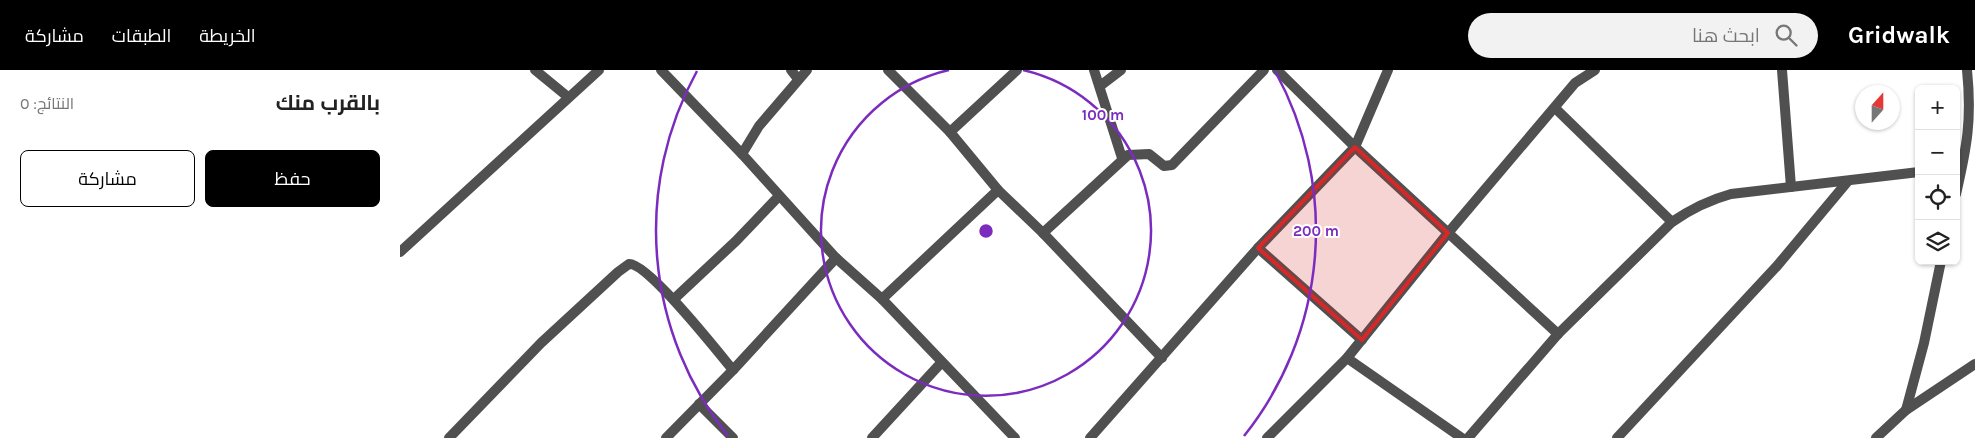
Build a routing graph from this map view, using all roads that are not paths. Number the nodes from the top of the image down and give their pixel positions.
1 (535, 70) edge
2 (599, 70) edge
3 (661, 70) edge
4 (791, 70) edge
5 (807, 70) edge
6 (888, 70) edge
7 (1017, 70) edge
8 (1094, 70) edge
9 (1121, 70) edge
10 (1264, 70) edge
11 (1277, 70) edge
12 (1388, 70) edge
13 (1595, 70) edge
14 (1782, 70) edge
15 (1967, 70) edge
16 (798, 80) junction
17 (1100, 86) junction
18 (568, 97) junction
19 (1555, 108) junction
20 (950, 132) junction
21 (1355, 147) junction
22 (742, 154) junction
23 (1122, 158) junction
24 (1960, 164) edge
25 (1915, 173) edge
26 (1848, 181) junction
27 (1790, 187) junction
28 (998, 190) junction
29 (778, 196) junction
30 (1672, 222) junction
31 (1043, 233) junction
32 (1448, 233) junction
33 (1258, 248) junction
34 (400, 252) edge
35 (836, 258) junction
36 (1940, 265) edge
37 (674, 299) junction
38 (882, 299) junction
39 (1558, 334) junction
40 (1362, 340) junction
41 (1162, 358) junction
42 (1347, 358) junction
43 (942, 363) junction
44 (1975, 364) edge
45 (733, 370) junction
46 (699, 404) junction
47 (1906, 410) junction
48 (449, 438) edge
49 (666, 438) edge
50 (734, 438) edge
51 (872, 438) edge
52 (1015, 438) edge
53 (1090, 438) edge
54 (1267, 438) edge
55 (1462, 438) edge
56 (1468, 438) edge
57 (1618, 438) edge
58 (1876, 438) edge

1 - 18 street
2 - 18 street
3 - 22 street
4 - 16 street
5 - 16 street
6 - 20 street
7 - 20 street
8 - 17 street
9 - 17 street
10 - 23 street
11 - 21 street
12 - 21 street
13 - 19 street
14 - 27 street
15 - 24 street
16 - 22 street
17 - 23 street
18 - 34 street
19 - 30 street
19 - 32 street
20 - 28 street
21 - 32 street
21 - 33 street
22 - 29 street
23 - 31 street
25 - 26 street
26 - 27 street
26 - 57 street
27 - 30 street
28 - 31 street
28 - 38 street
29 - 35 street
29 - 37 street
30 - 39 street
31 - 41 street
32 - 39 street
32 - 40 street
33 - 40 street
33 - 41 street
35 - 38 street
35 - 45 street
36 - 47 street
37 - 45 street
37 - 48 street
38 - 43 street
39 - 56 street
40 - 42 street
41 - 53 street
42 - 54 street
42 - 55 street
43 - 51 street
43 - 52 street
44 - 47 street
45 - 46 street
46 - 49 street
46 - 50 street
47 - 58 street

